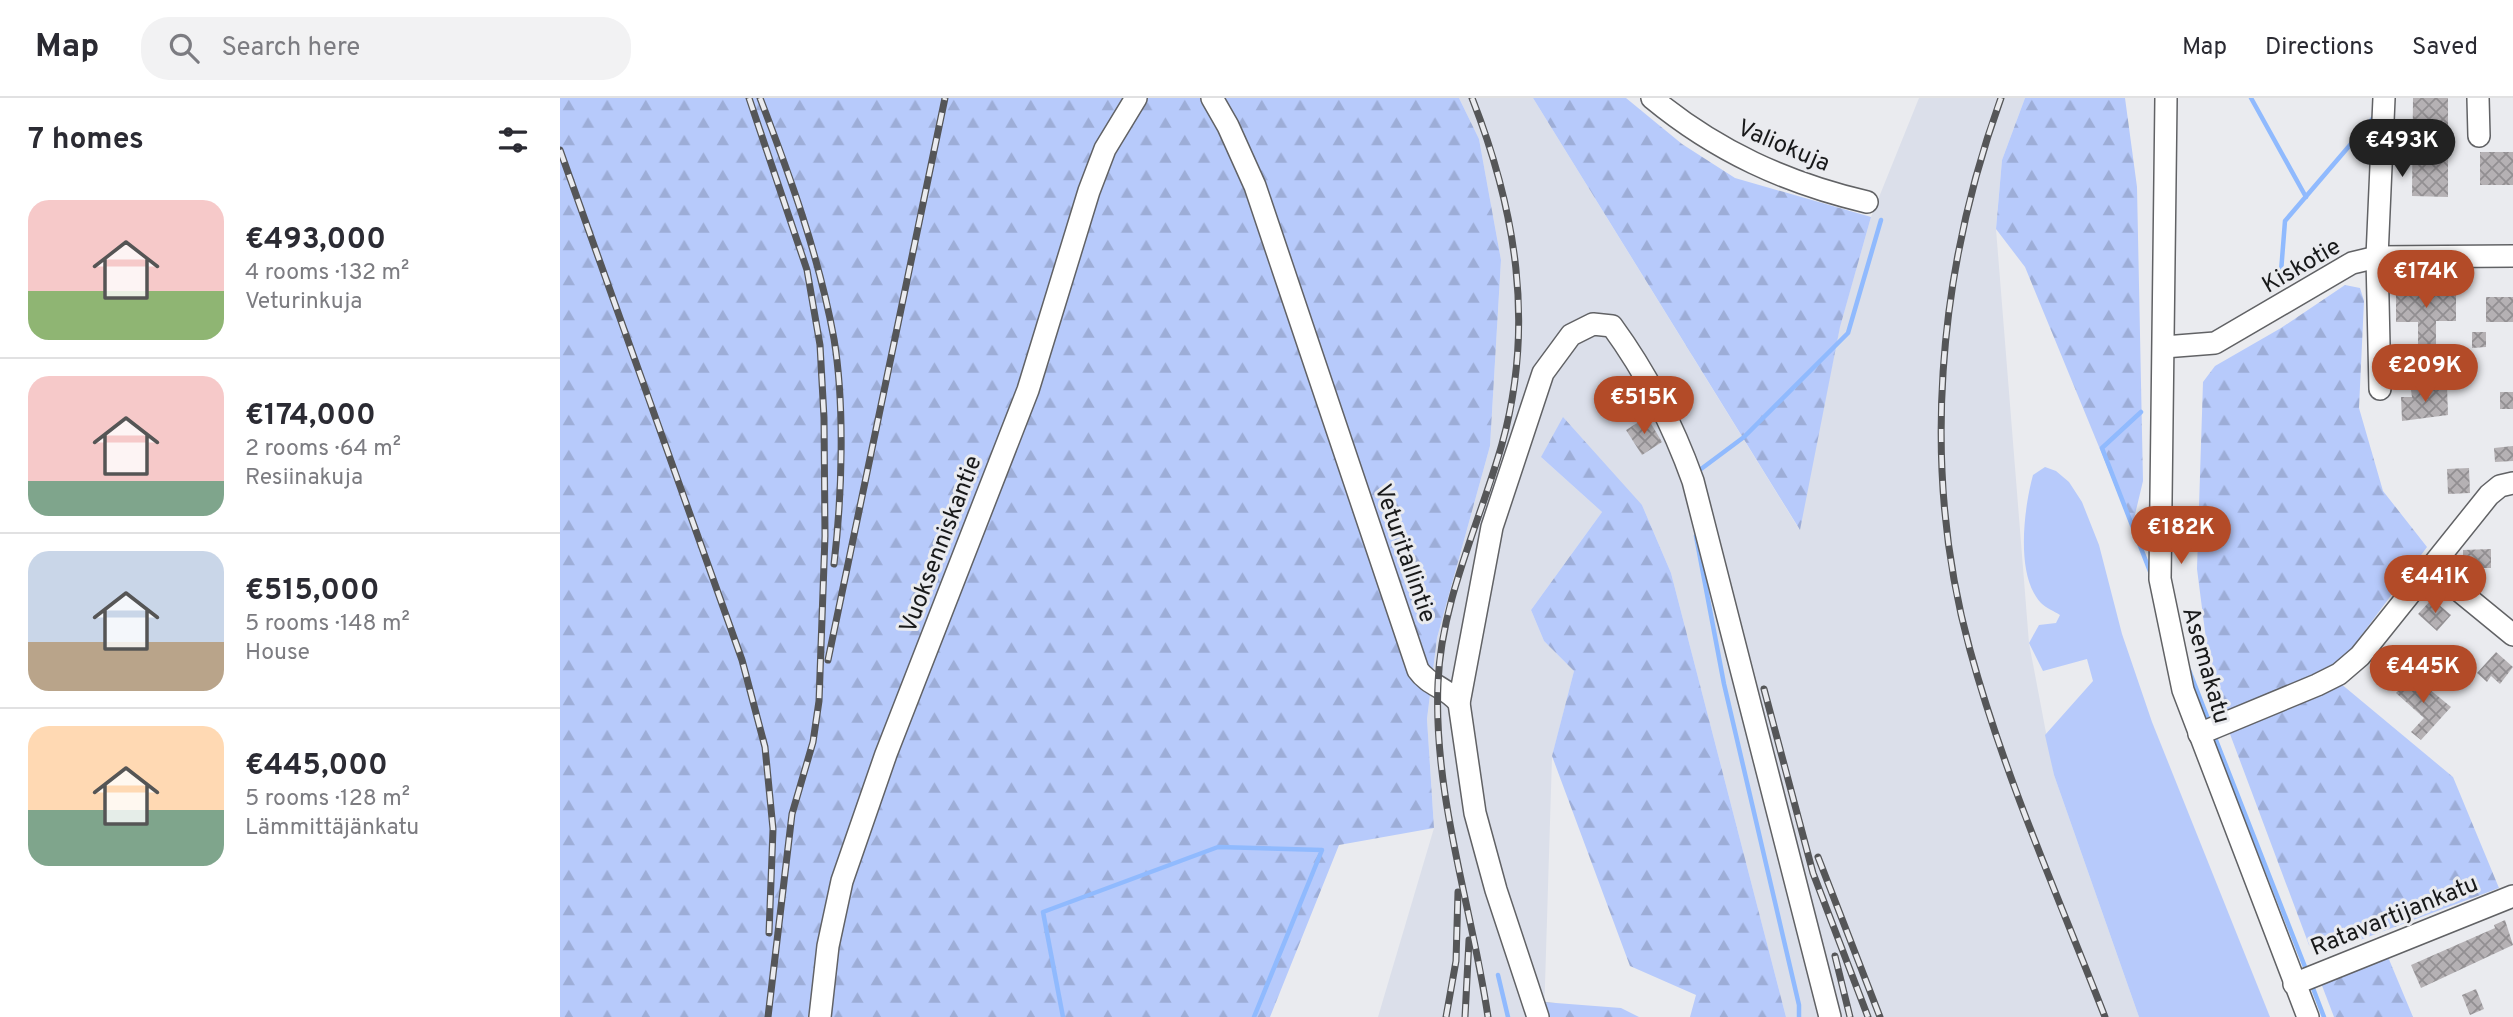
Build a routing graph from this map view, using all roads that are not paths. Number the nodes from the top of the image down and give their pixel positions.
1 (1136, 98) edge
2 (1212, 98) edge
3 (1652, 98) edge
4 (2166, 98) edge
5 (2384, 98) edge
6 (2478, 98) edge
7 (2479, 136) dead end
8 (1867, 202) dead end
9 (2513, 256) edge
10 (2377, 257) junction
11 (2164, 347) junction
12 (2380, 389) dead end
13 (2513, 483) edge
14 (2430, 566) junction
15 (2513, 635) edge
16 (1459, 703) junction
17 (2199, 734) junction
18 (2513, 896) edge
19 (2294, 984) junction
20 (820, 1017) edge
21 (1538, 1017) edge
22 (1830, 1017) edge
23 (2308, 1017) edge

1 - 20 street, Vuoksenniskantie
2 - 16 street, Veturitallintie
3 - 8 street, Valiokuja
4 - 11 street, Asemakatu
5 - 10 street
6 - 7 street
9 - 10 street, Kiskotie
10 - 11 street, Kiskotie
10 - 12 street
11 - 17 street, Asemakatu
13 - 14 street
14 - 15 street
14 - 17 street
16 - 21 street
16 - 22 street
17 - 19 street, Asemakatu
18 - 19 street, Ratavartijankatu
19 - 23 street, Asemakatu

